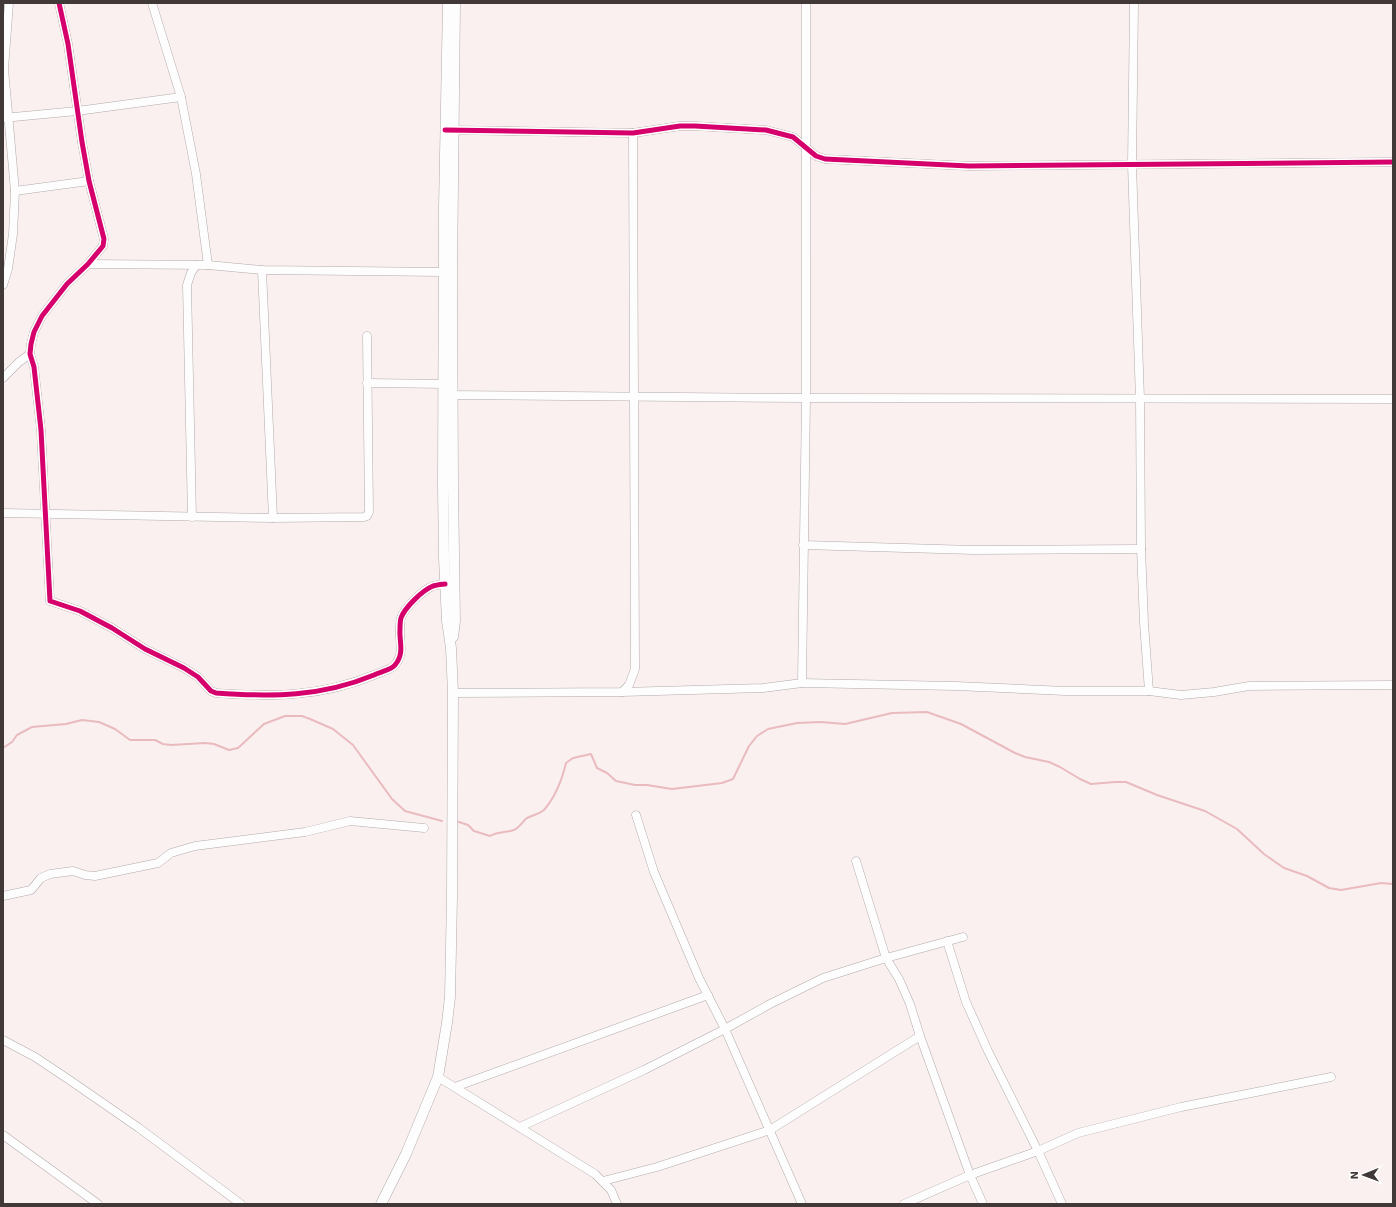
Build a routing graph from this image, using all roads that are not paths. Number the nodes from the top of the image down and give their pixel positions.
1 (9, 3) edge
2 (59, 3) edge
3 (152, 3) edge
4 (448, 3) edge
5 (455, 3) edge
6 (806, 3) edge
7 (1134, 3) edge
8 (181, 97) junction
9 (77, 110) junction
10 (6, 117) edge
11 (450, 130) junction
12 (633, 133) junction
13 (805, 148) junction
14 (1393, 162) edge
15 (1132, 165) junction
16 (89, 181) junction
17 (15, 191) junction
18 (88, 264) junction
19 (196, 265) junction
20 (208, 265) junction
21 (262, 270) junction
22 (443, 272) junction
23 (3, 285) edge
24 (367, 336) dead end
25 (30, 354) junction
26 (3, 378) edge
27 (367, 383) junction
28 (448, 390) junction
29 (634, 397) junction
30 (806, 398) junction
31 (1140, 399) junction
32 (1393, 399) edge
33 (3, 513) edge
34 (45, 515) junction
35 (192, 517) junction
36 (274, 518) junction
37 (803, 545) junction
38 (1141, 549) junction
39 (445, 584) junction
40 (451, 648) junction
41 (802, 683) junction
42 (1393, 686) edge
43 (1149, 691) junction
44 (622, 692) junction
45 (453, 693) junction
46 (636, 815) dead end
47 (424, 828) dead end
48 (856, 861) dead end
49 (3, 896) edge
50 (963, 937) dead end
51 (947, 941) junction
52 (886, 958) junction
53 (708, 995) junction
54 (725, 1029) junction
55 (920, 1036) junction
56 (3, 1040) edge
57 (438, 1077) junction
58 (1331, 1077) dead end
59 (455, 1087) junction
60 (520, 1127) junction
61 (770, 1130) junction
62 (3, 1135) edge
63 (1038, 1151) junction
64 (970, 1175) junction
65 (603, 1181) junction
66 (98, 1204) edge
67 (241, 1204) edge
68 (381, 1204) edge
69 (617, 1204) edge
70 (802, 1204) edge
71 (904, 1204) edge
72 (983, 1204) edge
73 (1062, 1204) edge

1 - 10 street
2 - 9 street
3 - 8 street
4 - 11 main road
5 - 11 main road
6 - 13 street
7 - 15 street
8 - 9 street
8 - 20 street
9 - 10 street
9 - 16 street
10 - 17 street
11 - 12 street
11 - 22 main road
11 - 28 main road
12 - 13 street
12 - 29 street
13 - 15 street
13 - 30 street
14 - 15 street
15 - 31 street
16 - 17 street
16 - 18 street
17 - 23 street
18 - 19 street
18 - 25 street
19 - 20 street
19 - 35 street
20 - 21 street
21 - 22 street
21 - 36 street
22 - 28 main road
24 - 27 street
25 - 26 street
25 - 34 street
27 - 28 street
27 - 36 street
28 - 29 street
28 - 39 main road
28 - 40 main road
29 - 30 street
29 - 44 street
30 - 31 street
30 - 37 street
31 - 32 street
31 - 38 street
33 - 34 street
34 - 35 street
34 - 39 street
35 - 36 street
37 - 38 street
37 - 41 street
38 - 43 street
39 - 40 main road
40 - 45 main road
41 - 43 street
41 - 44 street
42 - 43 street
44 - 45 street
45 - 57 main road
46 - 53 street
47 - 49 street
48 - 52 street
50 - 51 street
51 - 52 street
51 - 63 street
52 - 54 street
52 - 55 street
53 - 54 street
53 - 59 street
54 - 60 street
54 - 61 street
55 - 61 street
55 - 64 street
56 - 67 street
57 - 59 street
57 - 68 main road
58 - 63 street
59 - 60 street
60 - 65 street
61 - 65 street
61 - 70 street
62 - 66 street
63 - 64 street
63 - 73 street
64 - 71 street
64 - 72 street
65 - 69 street

